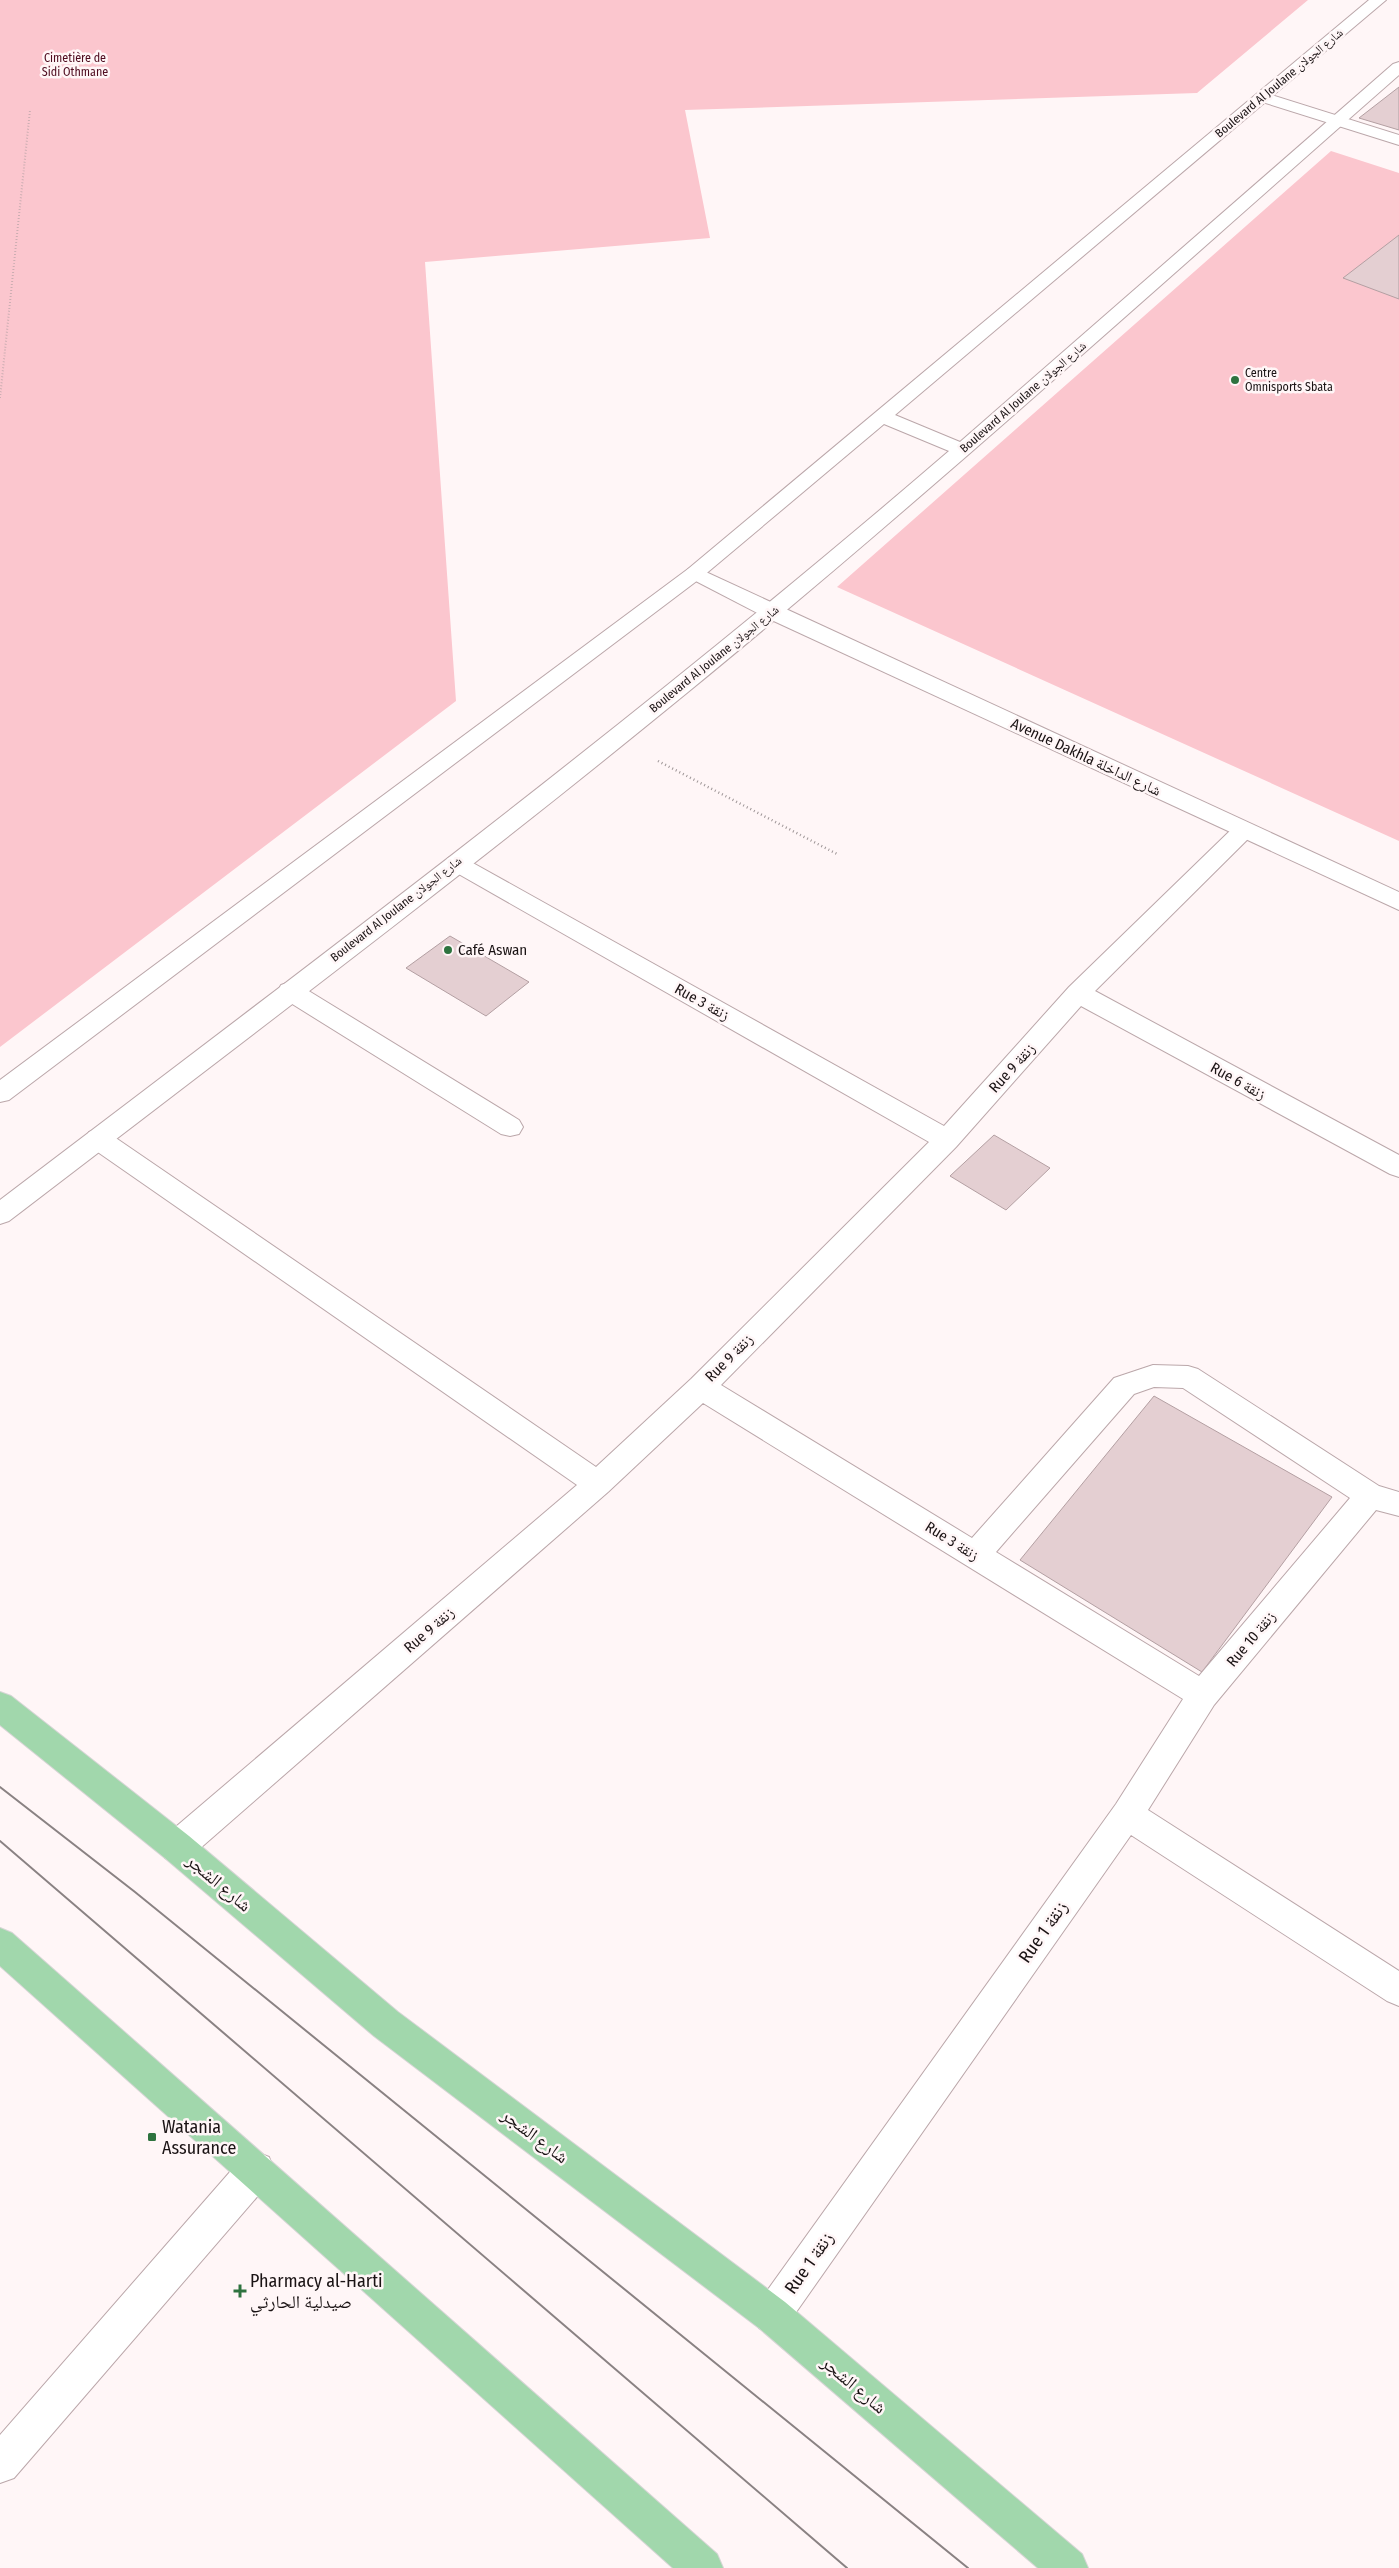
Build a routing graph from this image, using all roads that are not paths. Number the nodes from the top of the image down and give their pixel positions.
1 (1378, 0) edge
2 (1399, 67) edge
3 (1262, 97) junction
4 (1338, 120) junction
5 (1399, 140) edge
6 (883, 417) junction
7 (963, 450) junction
8 (695, 573) junction
9 (772, 612) junction
10 (1244, 830) junction
11 (456, 863) junction
12 (1399, 902) edge
13 (290, 991) junction
14 (1078, 993) junction
15 (0, 1093) edge
16 (510, 1127) dead end
17 (98, 1139) junction
18 (947, 1140) junction
19 (1399, 1167) edge
20 (0, 1214) edge
21 (700, 1387) junction
22 (598, 1484) junction
23 (1370, 1496) junction
24 (1399, 1504) edge
25 (975, 1555) junction
26 (1204, 1695) junction
27 (0, 1706) edge
28 (1126, 1814) junction
29 (177, 1847) junction
30 (0, 1944) edge
31 (1399, 1990) edge
32 (256, 2170) junction
33 (772, 2315) junction
34 (0, 2464) edge
35 (703, 2568) edge
36 (1068, 2568) edge

1 - 3 street, Boulevard Al Joulane شارع الجولان
2 - 4 street, Boulevard Al Joulane شارع الجولان
3 - 4 street
3 - 6 street, Boulevard Al Joulane شارع الجولان
4 - 5 street
4 - 7 street, Boulevard Al Joulane شارع الجولان
6 - 7 street
6 - 8 street, Boulevard Al Joulane شارع الجولان
7 - 9 street, Boulevard Al Joulane شارع الجولان
8 - 9 street, Avenue Dakhla شارع الداخلة
8 - 15 street, Boulevard Al Joulane شارع الجولان
9 - 10 street, Avenue Dakhla شارع الداخلة
9 - 11 street, Boulevard Al Joulane شارع الجولان
10 - 12 street, Avenue Dakhla شارع الداخلة
10 - 14 street, Rue 9 زنقة
11 - 13 street, Boulevard Al Joulane شارع الجولان
11 - 18 street, Rue 3 زنقة
13 - 16 street
13 - 17 street, Boulevard Al Joulane شارع الجولان
14 - 18 street, Rue 9 زنقة
14 - 19 street, Rue 6 زنقة
17 - 20 street, Boulevard Al Joulane شارع الجولان
17 - 22 street
18 - 21 street, Rue 9 زنقة
21 - 22 street, Rue 9 زنقة
21 - 25 street, Rue 3 زنقة
22 - 29 street, Rue 9 زنقة
23 - 24 street
23 - 25 street
23 - 26 street, Rue 10 زنقة
25 - 26 street, Rue 3 زنقة
26 - 28 street, Rue 10 زنقة
27 - 29 main road, شارع الشجر
28 - 31 street
28 - 33 street, Rue 1 زنقة
29 - 33 main road, شارع الشجر
30 - 32 main road
32 - 34 street
32 - 35 main road
33 - 36 main road, شارع الشجر

